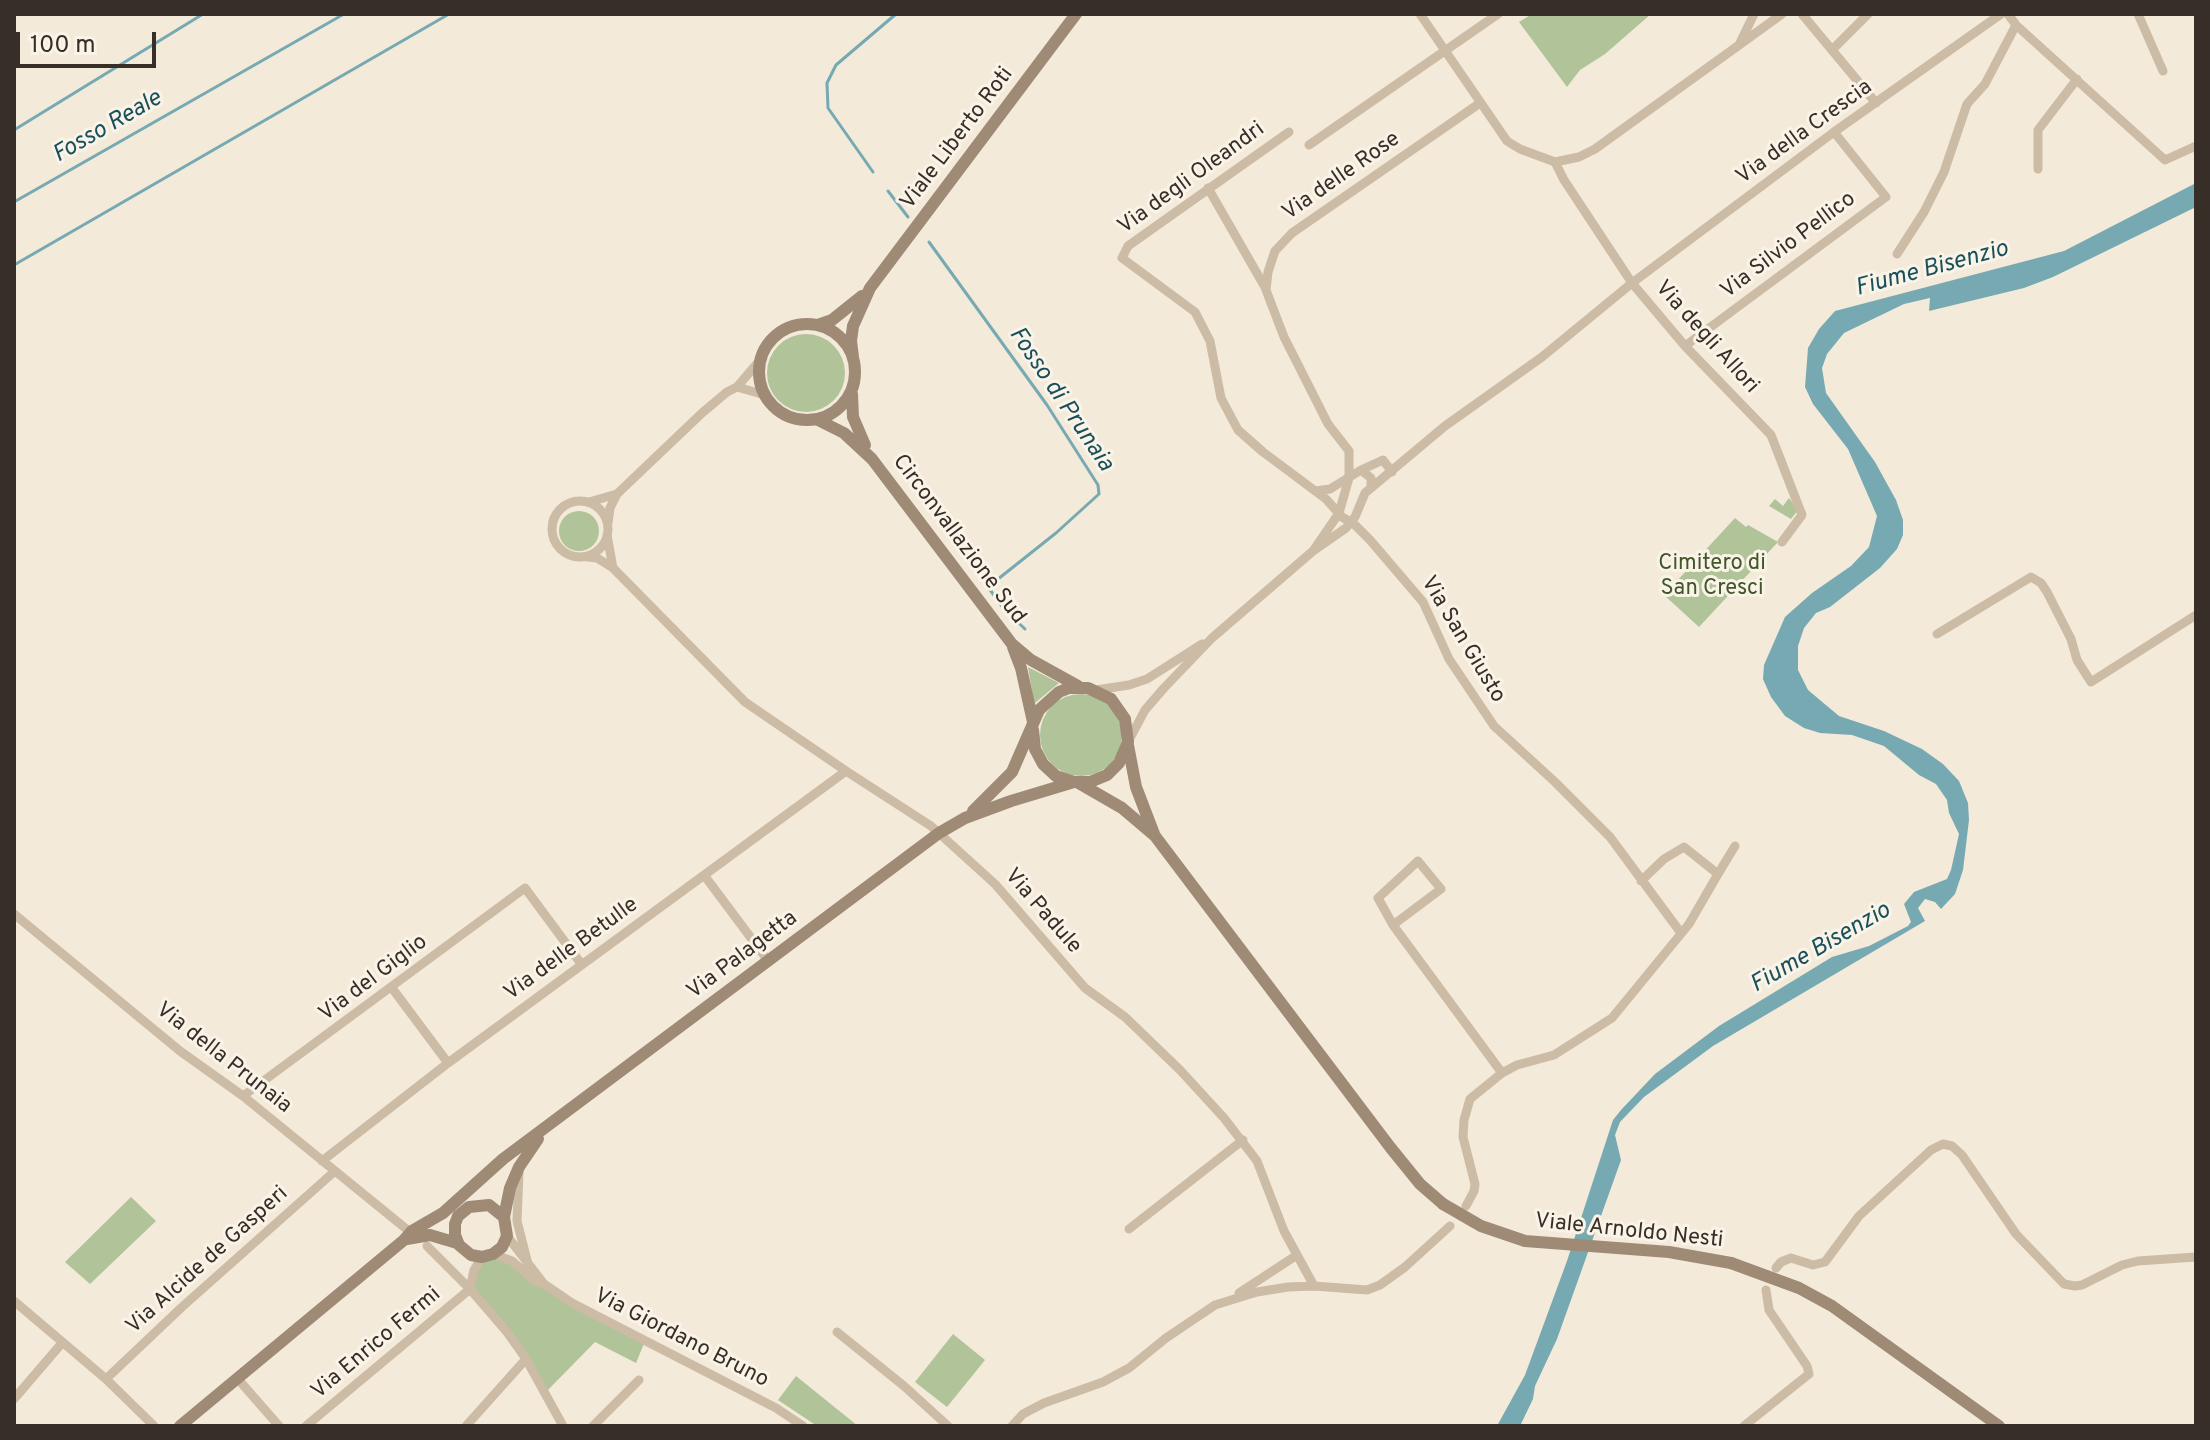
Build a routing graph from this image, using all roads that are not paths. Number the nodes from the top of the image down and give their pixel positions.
1 (1076, 14) edge
2 (1420, 14) edge
3 (1498, 14) edge
4 (1754, 14) edge
5 (1782, 14) edge
6 (1802, 14) edge
7 (1868, 14) edge
8 (2001, 14) edge
9 (2008, 14) edge
10 (2138, 14) edge
11 (2016, 25) junction
12 (1739, 46) junction
13 (1445, 50) junction
14 (1832, 50) junction
15 (2163, 71) dead end
16 (2077, 79) junction
17 (1480, 103) junction
18 (1876, 103) junction
19 (1289, 132) dead end
20 (1834, 132) junction
21 (1309, 145) dead end
22 (2196, 146) edge
23 (1555, 162) junction
24 (2038, 169) dead end
25 (1208, 188) junction
26 (1897, 254) dead end
27 (1122, 258) joint
28 (1632, 283) junction
29 (870, 288) junction
30 (1266, 290) junction
31 (816, 325) junction
32 (1685, 346) junction
33 (853, 357) junction
34 (761, 359) junction
35 (737, 387) junction
36 (853, 387) junction
37 (765, 395) junction
38 (818, 420) junction
39 (872, 459) junction
40 (1361, 470) junction
41 (1392, 472) junction
42 (1349, 478) junction
43 (1371, 488) junction
44 (1315, 491) junction
45 (617, 494) junction
46 (587, 502) junction
47 (1339, 513) junction
48 (1351, 522) junction
49 (608, 531) junction
50 (1782, 542) dead end
51 (1313, 551) junction
52 (585, 557) junction
53 (613, 568) junction
54 (2196, 615) edge
55 (1937, 634) dead end
56 (1212, 638) junction
57 (1012, 644) junction
58 (1081, 687) junction
59 (1096, 690) junction
60 (1033, 728) junction
61 (1128, 742) junction
62 (846, 771) junction
63 (1075, 782) junction
64 (965, 818) junction
65 (939, 833) junction
66 (1155, 836) junction
67 (1735, 846) dead end
68 (1718, 874) junction
69 (704, 875) junction
70 (1641, 881) junction
71 (14, 914) edge
72 (1393, 925) junction
73 (1681, 933) junction
74 (769, 962) junction
75 (582, 965) junction
76 (392, 988) junction
77 (448, 1063) junction
78 (1502, 1073) junction
79 (243, 1096) junction
80 (546, 1129) junction
81 (1243, 1140) junction
82 (322, 1161) junction
83 (519, 1167) junction
84 (335, 1171) junction
85 (484, 1176) junction
86 (1466, 1206) dead end
87 (469, 1207) junction
88 (458, 1216) junction
89 (504, 1217) junction
90 (1450, 1226) dead end
91 (1129, 1229) dead end
92 (409, 1234) junction
93 (507, 1236) junction
94 (457, 1243) junction
95 (427, 1246) dead end
96 (1297, 1255) junction
97 (487, 1256) junction
98 (2196, 1257) edge
99 (528, 1264) junction
100 (1776, 1268) dead end
101 (544, 1284) junction
102 (1314, 1286) junction
103 (470, 1289) junction
104 (1766, 1290) dead end
105 (1229, 1299) junction
106 (14, 1301) edge
107 (837, 1332) dead end
108 (62, 1343) junction
109 (526, 1359) junction
110 (237, 1378) junction
111 (106, 1379) junction
112 (639, 1380) dead end
113 (14, 1399) edge
114 (154, 1426) edge
115 (180, 1426) edge
116 (279, 1426) edge
117 (306, 1426) edge
118 (466, 1426) edge
119 (563, 1426) edge
120 (593, 1426) edge
121 (803, 1426) edge
122 (948, 1426) edge
123 (1012, 1426) edge
124 (1744, 1426) edge
125 (1999, 1426) edge

1 - 29 street, Viale Liberto Roti
2 - 13 street
3 - 13 street
4 - 12 street
5 - 12 street
6 - 14 street
7 - 14 street
8 - 18 street, Via della Crescia
9 - 11 street
10 - 15 street
11 - 16 street
11 - 26 street
12 - 23 street
13 - 17 street
13 - 21 street
14 - 18 street
16 - 22 street
16 - 24 street
17 - 23 street
17 - 30 street, Via delle Rose
18 - 20 street, Via della Crescia
19 - 25 street, Via degli Oleandri
20 - 28 street, Via della Crescia
20 - 32 street, Via Silvio Pellico
23 - 28 street, Via degli Allori
25 - 27 street, Via degli Oleandri
25 - 30 street
27 - 44 street, Via San Giusto
28 - 32 street, Via degli Allori
28 - 41 street
29 - 31 street, Viale Liberto Roti
29 - 33 street, Viale Liberto Roti
30 - 42 street
31 - 33 street
31 - 34 street
32 - 50 street, Via degli Allori
33 - 36 street, Circonvallazione Sud
34 - 35 street
34 - 37 street
35 - 37 street
35 - 45 street
36 - 38 street
36 - 39 street, Circonvallazione Sud
37 - 38 street, Circonvallazione Sud
38 - 39 street, Circonvallazione Sud
39 - 57 street, Circonvallazione Sud
40 - 41 street
40 - 42 street
40 - 43 street
41 - 43 street
42 - 44 street
42 - 47 street
43 - 48 street
44 - 47 street, Via San Giusto
45 - 46 street
45 - 49 street
46 - 49 street
46 - 52 street
47 - 48 street, Via San Giusto
47 - 51 street, Via Palagetta
48 - 51 street, Via Palagetta
48 - 70 street, Via San Giusto
49 - 52 street
49 - 53 street
51 - 56 street, Via Palagetta
52 - 53 street
53 - 62 street, Via Padule
54 - 55 street
56 - 59 street, Via Palagetta
56 - 61 street, Via Palagetta
57 - 58 street, Circonvallazione Sud
57 - 60 street, Circonvallazione Sud
58 - 59 street, Via Palagetta
58 - 60 street, Via Palagetta
59 - 61 street
60 - 63 street
60 - 64 street, Via Palagetta
61 - 63 street, Via Palagetta
61 - 66 street, Viale Arnoldo Nesti
62 - 65 street, Via Padule
62 - 69 street, Via delle Betulle
63 - 64 street, Via Palagetta
63 - 66 street, Viale Arnoldo Nesti
64 - 65 street, Via Palagetta
65 - 74 street, Via Palagetta
65 - 81 street, Via Padule
66 - 125 street, Viale Arnoldo Nesti, bridge
67 - 68 street
68 - 70 street
68 - 73 street
69 - 74 street
69 - 75 street, Via delle Betulle
70 - 73 street, Via San Giusto
71 - 79 street, Via della Prunaia
72 - 72 street
72 - 78 street
73 - 78 street
74 - 80 street, Via Palagetta
75 - 76 street, Via del Giglio
75 - 77 street, Via delle Betulle
76 - 77 street
76 - 79 street, Via del Giglio
77 - 82 street, Via delle Betulle
78 - 86 street
79 - 82 street, Via della Prunaia
80 - 83 street, Via Palagetta
80 - 85 street, Via Palagetta
81 - 91 street
81 - 96 street, Via Padule
82 - 84 street, Via della Prunaia
83 - 89 street, Via Palagetta
83 - 99 street, Via Giordano Bruno
84 - 92 street, Via della Prunaia
84 - 111 street, Via Alcide de Gasperi
85 - 87 street, Via Palagetta
85 - 92 street, Via Palagetta
87 - 88 street, Via Palagetta
87 - 89 street
88 - 92 street, Via Palagetta
88 - 94 street
89 - 93 street, Via Palagetta
90 - 102 street
92 - 94 street
92 - 110 street, Via Palagetta
93 - 97 street
93 - 99 street, Via Giordano Bruno
94 - 97 street
95 - 103 street
96 - 102 street, Via Padule
96 - 105 street
97 - 101 street, Via Giordano Bruno
97 - 103 street
98 - 100 street
99 - 101 street, Via Giordano Bruno
101 - 121 street, Via Giordano Bruno
102 - 105 street
103 - 109 street
103 - 117 street, Via Enrico Fermi
104 - 124 street
105 - 123 street
106 - 108 street
107 - 122 street
108 - 111 street
108 - 113 street
109 - 118 street
109 - 119 street
110 - 115 street, Via Palagetta
110 - 116 street
111 - 114 street
112 - 120 street

